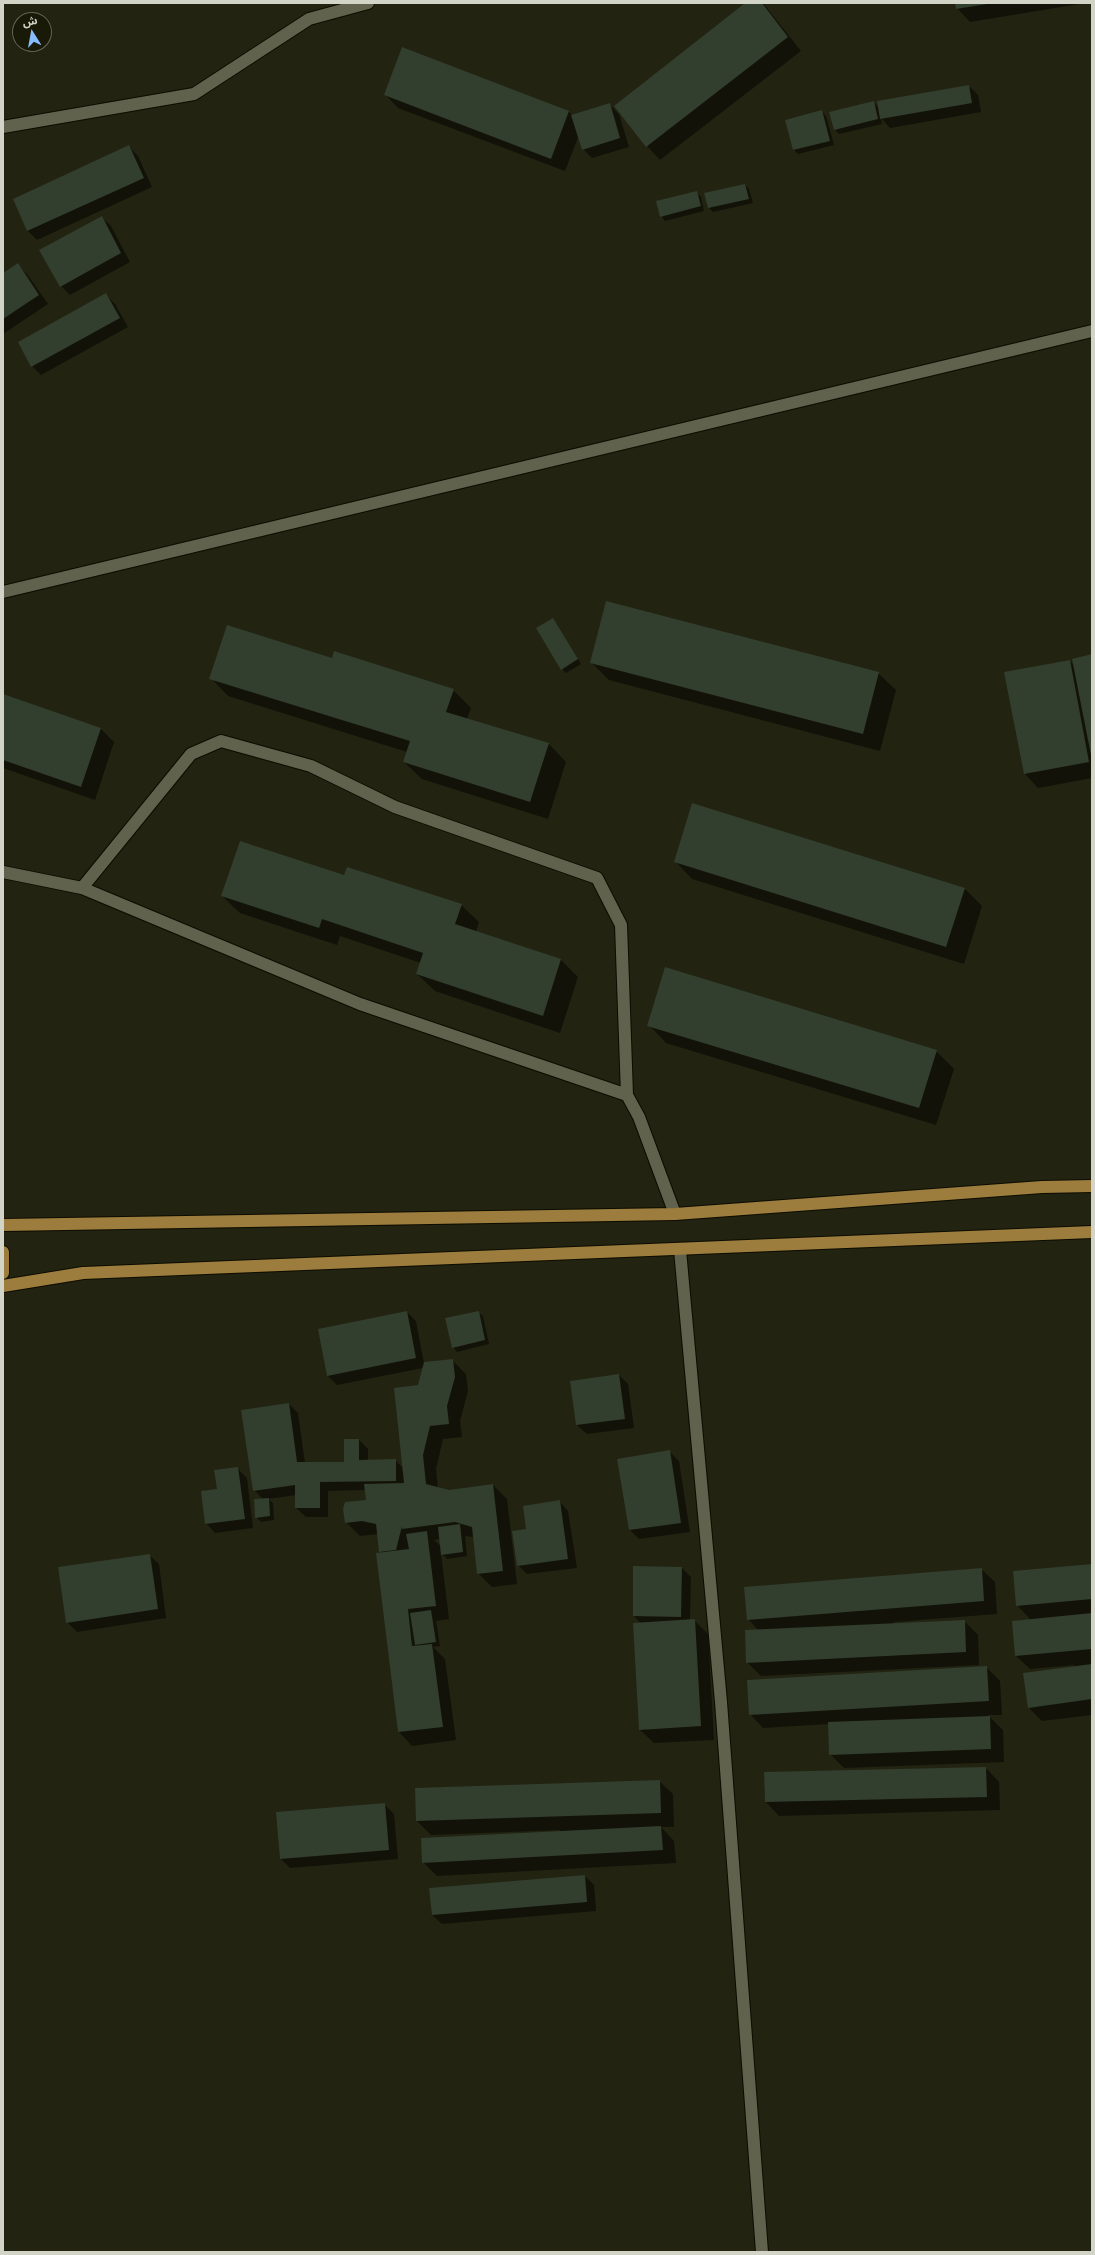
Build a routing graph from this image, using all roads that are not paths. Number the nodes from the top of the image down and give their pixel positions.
1 (368, 3) edge
2 (3, 127) edge
3 (1092, 331) edge
4 (3, 592) edge
5 (3, 872) edge
6 (82, 888) junction
7 (627, 1095) junction
8 (1092, 1186) edge
9 (675, 1214) junction
10 (3, 1225) edge
11 (1092, 1232) edge
12 (680, 1250) junction
13 (3, 1252) edge
14 (3, 1273) edge
15 (3, 1286) edge
16 (762, 2252) edge

1 - 2 street
3 - 4 street
5 - 6 street
6 - 7 street
6 - 7 street
7 - 9 street
8 - 9 highway
9 - 10 highway
11 - 12 highway
12 - 15 highway
12 - 16 street
13 - 14 highway

